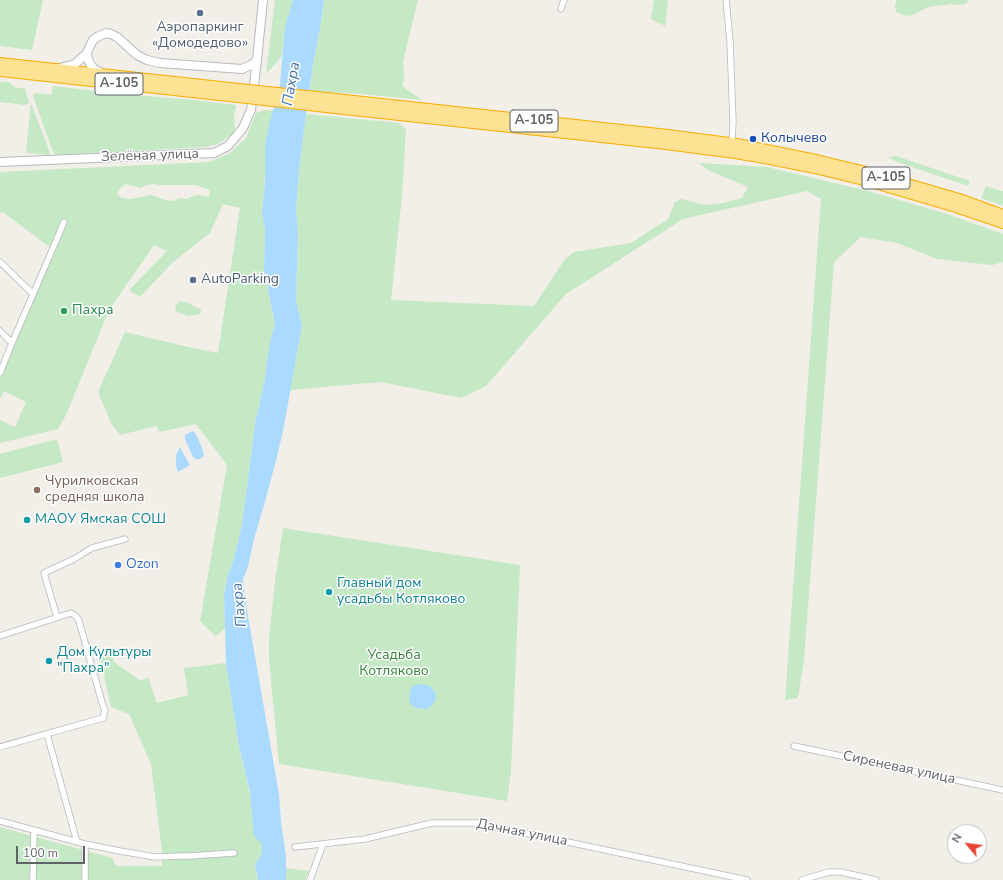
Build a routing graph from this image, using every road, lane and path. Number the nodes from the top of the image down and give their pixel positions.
1 (263, 0) edge
2 (564, 0) edge
3 (726, 0) edge
4 (561, 9) dead end
5 (87, 54) junction
6 (258, 60) junction
7 (0, 63) edge
8 (52, 69) junction
9 (242, 69) junction
10 (0, 72) edge
11 (106, 75) junction
12 (255, 83) junction
13 (238, 93) junction
14 (336, 104) junction
15 (732, 144) junction
16 (0, 162) edge
17 (1003, 215) edge
18 (64, 222) dead end
19 (1003, 223) edge
20 (0, 262) edge
21 (33, 294) junction
22 (0, 331) edge
23 (12, 343) junction
24 (0, 373) edge
25 (125, 539) dead end
26 (57, 617) junction
27 (0, 636) edge
28 (47, 734) junction
29 (794, 746) dead end
30 (0, 747) edge
31 (1003, 790) edge
32 (0, 821) edge
33 (34, 830) junction
34 (77, 842) junction
35 (85, 844) junction
36 (324, 844) junction
37 (295, 847) dead end
38 (234, 853) dead end
39 (33, 880) edge
40 (85, 880) edge
41 (310, 880) edge
42 (747, 880) edge
43 (802, 880) edge
44 (876, 880) edge

1 - 6 street, Зелёная улица
2 - 4 street
3 - 15 street
5 - 8 street
5 - 9 street
5 - 11 street
6 - 9 street
6 - 12 street, Зелёная улица
7 - 8 highway, А-105
8 - 11 highway, А-105
9 - 12 street
10 - 13 highway, А-105
11 - 13 highway, А-105
12 - 16 street, Зелёная улица
13 - 14 highway, А-105, bridge
14 - 15 highway, А-105
14 - 19 highway, А-105
15 - 17 highway, А-105
18 - 21 street
20 - 21 street
21 - 23 street
22 - 23 street
23 - 24 street
25 - 26 street
26 - 27 street
26 - 28 street
28 - 30 street
28 - 34 street
29 - 31 street, Сиреневая улица
32 - 33 street
33 - 34 street
33 - 39 street
34 - 35 street
35 - 38 street
35 - 40 street
36 - 37 street, Дачная улица
36 - 41 street
36 - 42 street, Дачная улица
43 - 44 street

